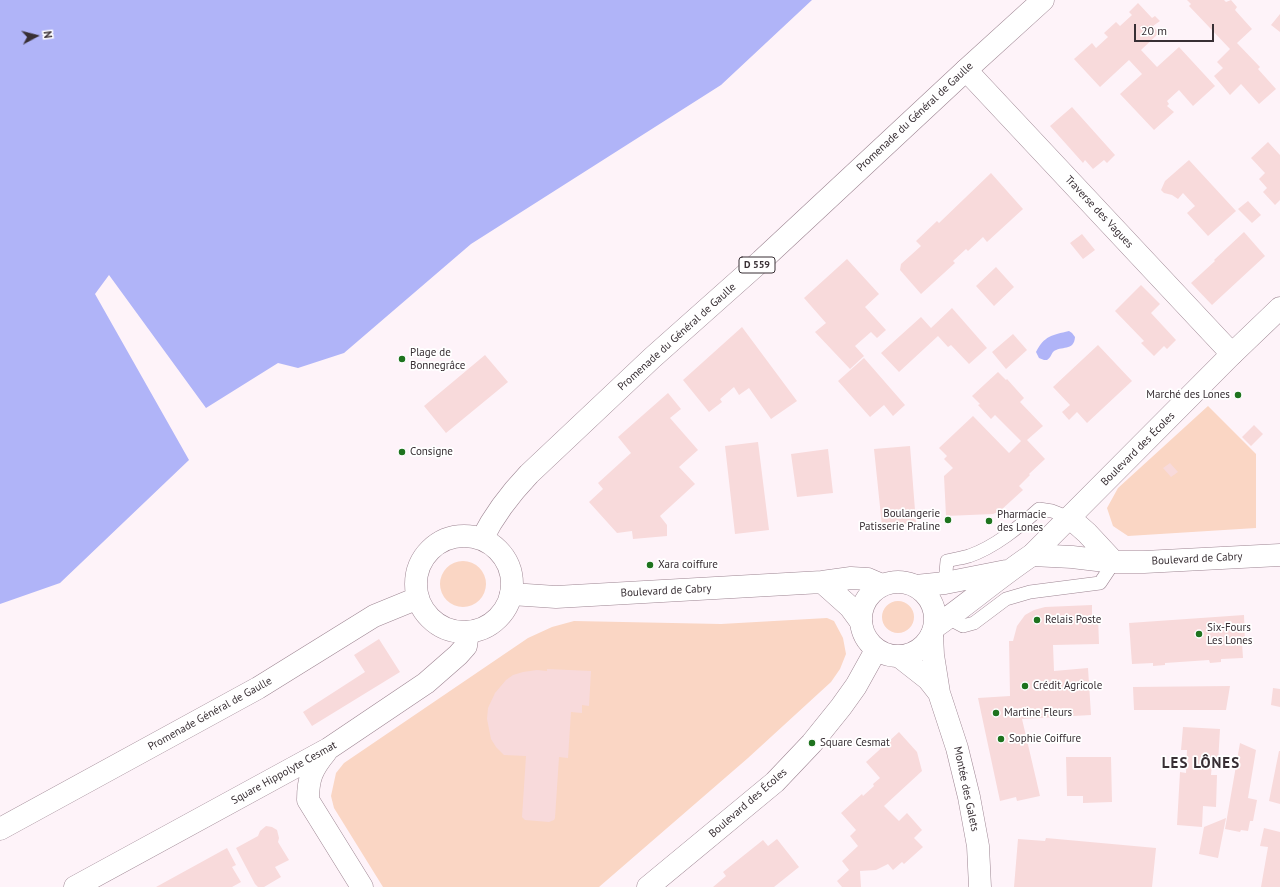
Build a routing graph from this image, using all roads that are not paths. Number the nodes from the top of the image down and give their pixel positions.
1 (1043, 0) edge
2 (966, 70) junction
3 (1280, 308) edge
4 (1232, 354) junction
5 (1070, 518) junction
6 (482, 539) junction
7 (1032, 555) junction
8 (1280, 555) edge
9 (1114, 562) junction
10 (1010, 570) junction
11 (822, 582) junction
12 (945, 583) junction
13 (882, 585) junction
14 (916, 586) junction
15 (511, 594) junction
16 (418, 598) junction
17 (861, 622) junction
18 (938, 626) junction
19 (468, 632) junction
20 (876, 650) junction
21 (900, 657) junction
22 (939, 693) junction
23 (328, 749) junction
24 (0, 829) edge
25 (75, 887) edge
26 (362, 887) edge
27 (648, 887) edge
28 (980, 887) edge

1 - 2 main road, Promenade du Général de Gaulle / D 559
2 - 4 main road, Traverse des Vagues
2 - 6 main road, Promenade du Général de Gaulle / D 559
3 - 4 main road, Boulevard des Écoles
4 - 5 main road, Boulevard des Écoles
5 - 7 main road, Boulevard des Écoles
5 - 9 main road
5 - 12 lane
6 - 15 main road
6 - 16 main road
7 - 9 main road, Boulevard de Cabry
7 - 10 main road, Boulevard des Écoles
8 - 9 main road, Boulevard de Cabry
9 - 18 lane
10 - 12 main road, Boulevard des Écoles
10 - 18 main road, Boulevard des Écoles
11 - 13 main road, Boulevard de Cabry
11 - 15 main road, Boulevard de Cabry
11 - 17 main road
12 - 14 main road, Boulevard des Écoles
13 - 14 main road
13 - 17 main road
14 - 18 main road
15 - 19 main road
16 - 19 main road
16 - 24 main road, Promenade Général de Gaulle
17 - 20 main road
18 - 21 main road
18 - 22 main road, Montée des Galets
19 - 23 main road, Square Hippolyte Cesmat
20 - 21 main road
20 - 27 main road, Boulevard des Écoles
21 - 22 main road, Montée des Galets
22 - 28 main road, Montée des Galets
23 - 25 main road, Square Hippolyte Cesmat
23 - 26 main road

